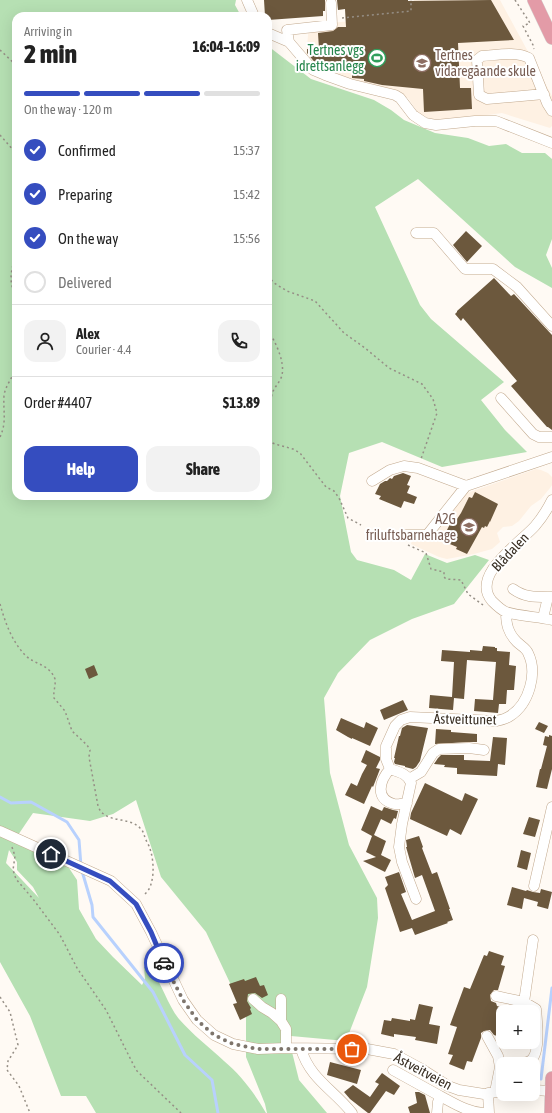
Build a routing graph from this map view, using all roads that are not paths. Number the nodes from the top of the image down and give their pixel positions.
1 (247, 0) edge
2 (534, 0) edge
3 (331, 3) dead end
4 (252, 12) edge
5 (272, 35) edge
6 (552, 38) edge
7 (289, 42) junction
8 (544, 94) junction
9 (552, 111) edge
10 (552, 143) edge
11 (416, 233) dead end
12 (552, 326) edge
13 (501, 398) dead end
14 (552, 437) edge
15 (552, 457) edge
16 (372, 481) dead end
17 (466, 486) junction
18 (552, 500) edge
19 (405, 539) road end
20 (513, 589) dead end
21 (544, 596) edge
22 (506, 612) junction
23 (548, 619) edge
24 (484, 750) dead end
25 (390, 769) junction
26 (409, 779) junction
27 (407, 803) junction
28 (552, 807) edge
29 (4, 833) edge
30 (534, 886) dead end
31 (416, 899) dead end
32 (533, 940) dead end
33 (496, 996) dead end
34 (253, 999) dead end
35 (281, 999) dead end
36 (524, 1002) junction
37 (281, 1021) junction
38 (487, 1036) dead end
39 (286, 1048) junction
40 (301, 1049) junction
41 (499, 1057) edge
42 (533, 1057) edge
43 (393, 1070) dead end
44 (545, 1087) edge
45 (495, 1092) edge
46 (440, 1096) junction
47 (352, 1113) edge
48 (436, 1113) edge
49 (483, 1113) edge
50 (489, 1113) edge
51 (551, 1113) edge

1 - 4 street
2 - 6 main road
3 - 7 street
5 - 7 street
7 - 10 street
8 - 8 street
8 - 9 street
11 - 12 street
13 - 14 street
15 - 17 street
16 - 17 street
17 - 19 street
18 - 22 street, Blådalen
20 - 21 street
21 - 23 street
22 - 23 street
22 - 25 street, Åstveittunet
24 - 26 street, Åstveittunet
25 - 26 street
25 - 27 street
26 - 27 street
27 - 31 street
28 - 30 street
29 - 39 street, Åstveitveien
32 - 36 street
33 - 36 street
34 - 37 street
35 - 37 street
36 - 42 street
37 - 39 street
38 - 41 street
39 - 40 street, Åstveitveien
40 - 45 street, Åstveitveien
40 - 47 street
43 - 46 street, Åstveitveien
44 - 51 main road
45 - 50 street
46 - 48 street, Åstveitveien
46 - 49 street, Åstveitveien

